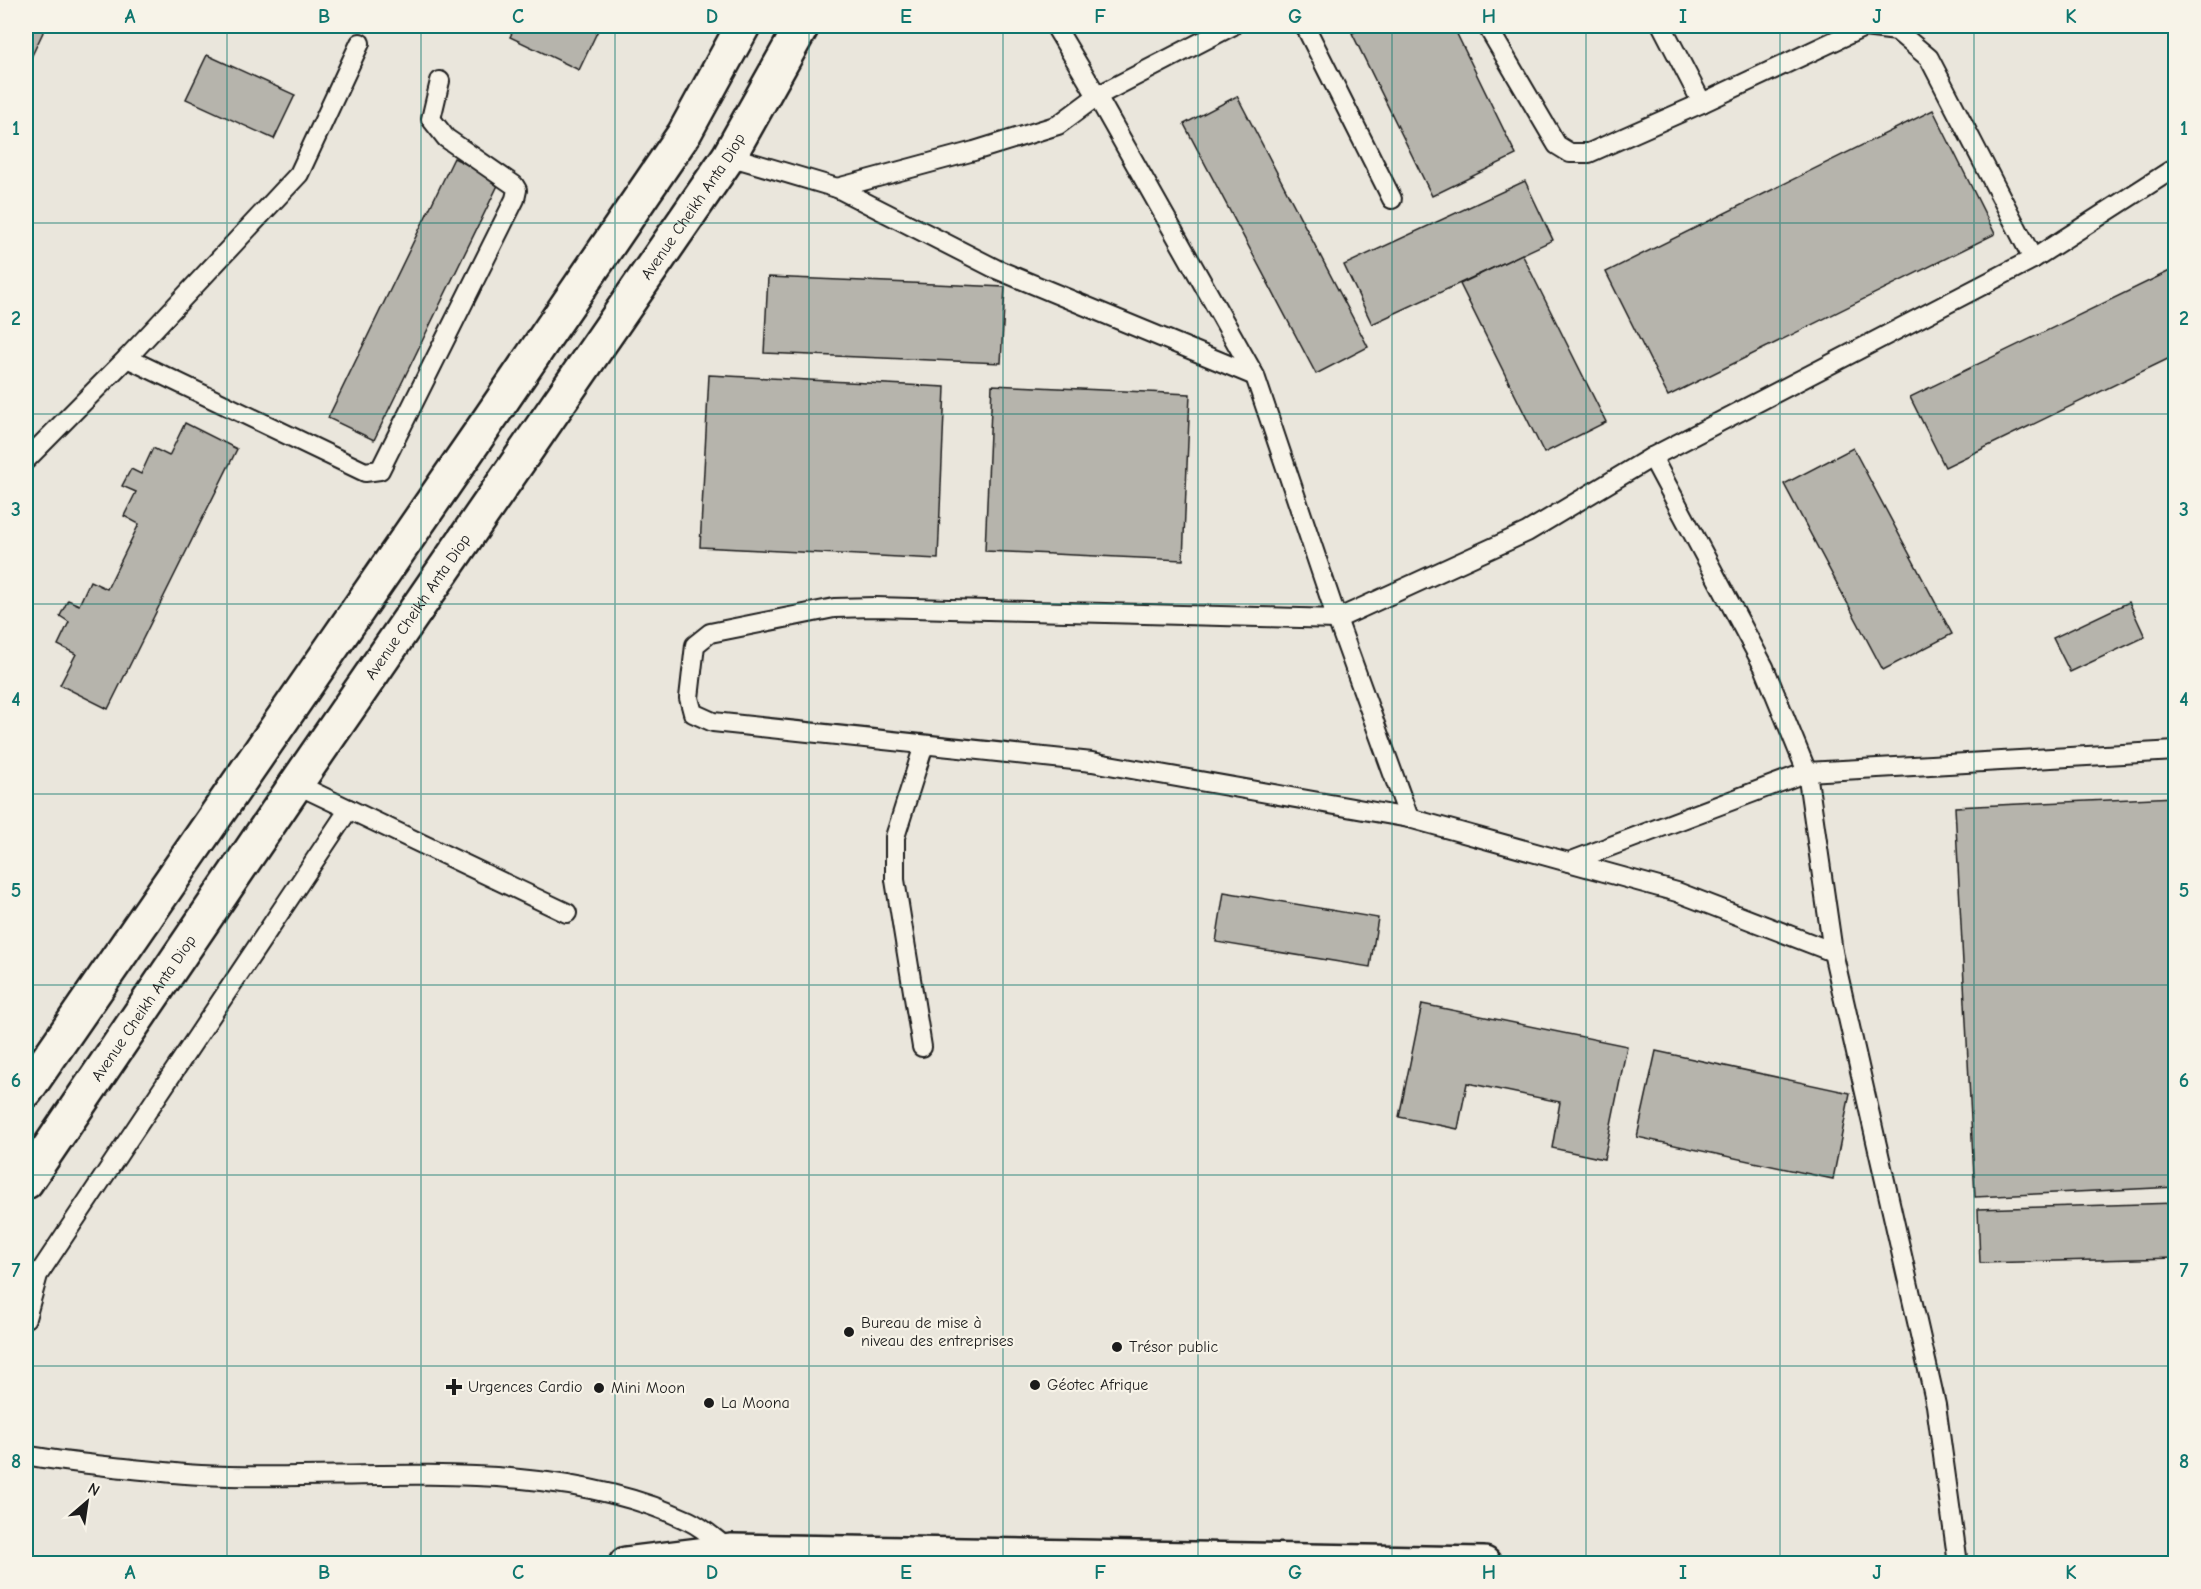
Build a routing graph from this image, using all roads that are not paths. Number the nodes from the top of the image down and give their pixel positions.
1 (743, 26) edge
2 (802, 26) edge
3 (1055, 26) edge
4 (1232, 26) edge
5 (1305, 26) edge
6 (1487, 26) edge
7 (1662, 26) edge
8 (360, 43) dead end
9 (440, 81) dead end
10 (1097, 96) junction
11 (1702, 103) junction
12 (729, 156) junction
13 (2175, 167) edge
14 (837, 188) junction
15 (1392, 199) dead end
16 (2032, 259) junction
17 (127, 358) junction
18 (1255, 376) junction
19 (1652, 457) junction
20 (26, 460) edge
21 (1337, 619) junction
22 (924, 745) junction
23 (2175, 751) edge
24 (1807, 772) junction
25 (296, 784) junction
26 (349, 809) junction
27 (1409, 818) junction
28 (1569, 862) junction
29 (567, 913) dead end
30 (1833, 952) junction
31 (922, 1047) dead end
32 (26, 1091) edge
33 (26, 1182) edge
34 (26, 1318) edge
35 (26, 1455) edge
36 (732, 1551) junction
37 (626, 1563) edge
38 (1485, 1563) edge
39 (1958, 1563) edge

1 - 32 street
2 - 12 street, Avenue Cheikh Anta Diop
3 - 10 lane
4 - 10 lane
5 - 15 lane
6 - 11 lane
7 - 11 lane
8 - 17 lane
9 - 17 lane
10 - 14 lane
10 - 18 lane
11 - 16 lane
12 - 14 lane
12 - 25 street, Avenue Cheikh Anta Diop
13 - 16 lane
14 - 18 lane
16 - 19 lane
17 - 20 lane
18 - 21 lane
19 - 21 lane
19 - 24 lane
21 - 22 lane
21 - 27 lane
22 - 27 lane
22 - 31 lane
23 - 24 lane
24 - 28 lane
24 - 30 lane
25 - 26 lane
25 - 33 street, Avenue Cheikh Anta Diop
26 - 29 lane
26 - 34 lane
27 - 28 lane
28 - 30 lane
30 - 39 lane
35 - 36 lane
36 - 37 street
36 - 38 street

